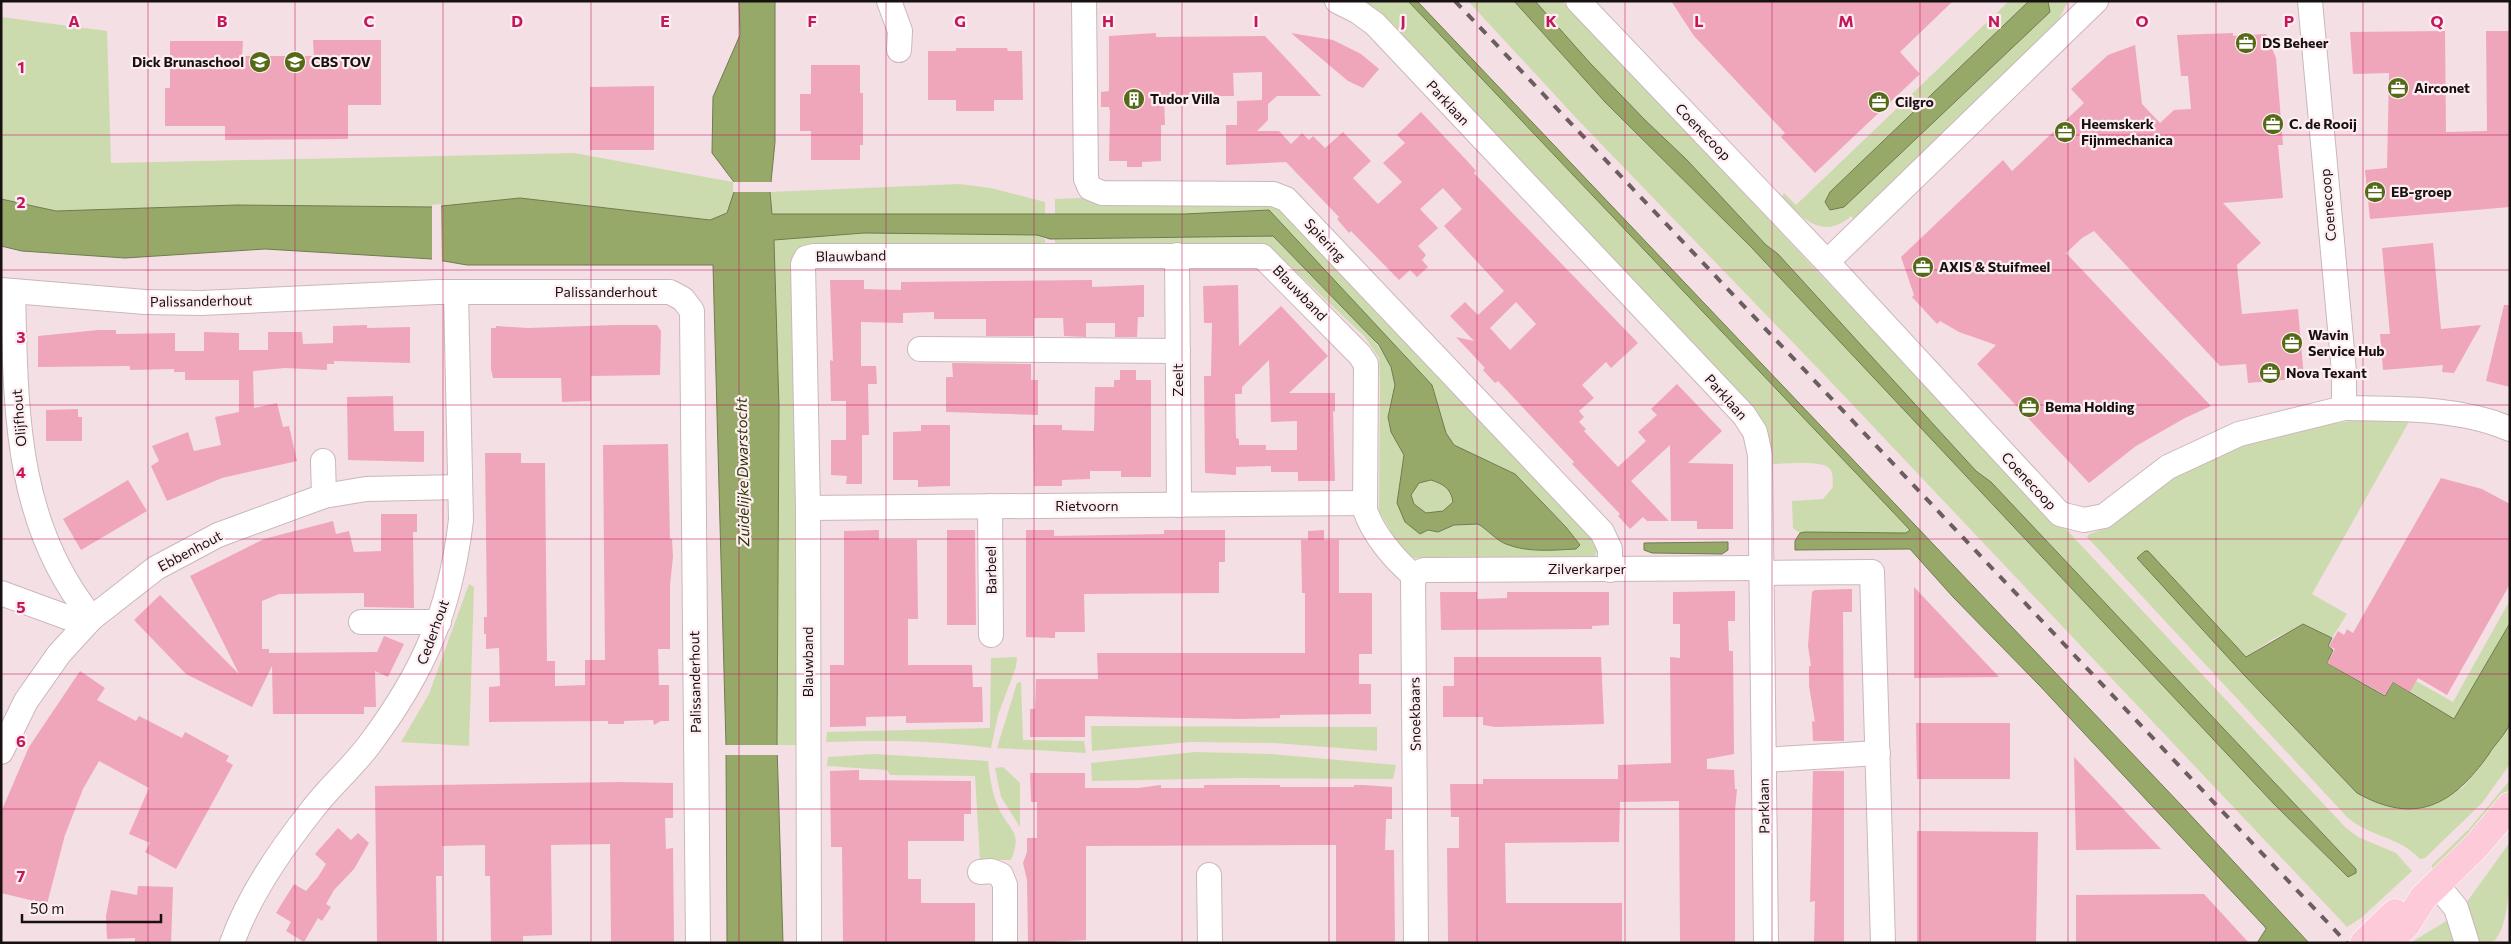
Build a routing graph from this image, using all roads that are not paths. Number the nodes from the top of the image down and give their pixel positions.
1 (889, 1) edge
2 (1084, 1) edge
3 (1337, 1) edge
4 (1578, 1) edge
5 (2096, 1) edge
6 (2310, 1) edge
7 (899, 50) dead end
8 (1177, 255) junction
9 (1827, 262) junction
10 (7, 291) edge
11 (456, 293) junction
12 (920, 349) dead end
13 (1178, 351) junction
14 (2344, 408) junction
15 (2510, 429) edge
16 (323, 461) dead end
17 (460, 487) junction
18 (324, 496) junction
19 (1365, 503) junction
20 (1179, 505) junction
21 (990, 506) junction
22 (808, 508) junction
23 (1610, 570) junction
24 (1761, 570) junction
25 (1413, 575) junction
26 (1, 593) edge
27 (88, 622) junction
28 (361, 622) dead end
29 (439, 622) junction
30 (991, 635) dead end
31 (1, 752) edge
32 (1878, 753) junction
33 (1764, 760) junction
34 (2510, 806) edge
35 (980, 872) dead end
36 (1209, 875) dead end
37 (2430, 892) junction
38 (232, 943) edge
39 (698, 943) edge
40 (809, 943) edge
41 (1005, 943) edge
42 (1210, 943) edge
43 (1416, 943) edge
44 (1766, 943) edge
45 (1883, 943) edge
46 (2364, 943) edge
47 (2387, 943) edge
48 (2467, 943) edge

1 - 7 street
2 - 23 street, Spiering
3 - 24 street, Parklaan
4 - 9 street, Coenecoop
5 - 9 street
6 - 14 street, Coenecoop
8 - 13 street, Zeelt
8 - 19 street, Blauwband
8 - 22 street, Blauwband
9 - 14 street, Coenecoop
10 - 11 street, Palissanderhout
10 - 27 street, Olijfhout
11 - 17 street, Cederhout
11 - 39 street, Palissanderhout
12 - 13 street
13 - 20 street, Zeelt
14 - 15 street, Coenecoop
16 - 18 street
17 - 18 street, Ebbenhout
17 - 29 street, Cederhout
18 - 27 street, Ebbenhout
19 - 20 street, Rietvoorn
19 - 25 street
20 - 21 street, Rietvoorn
21 - 22 street, Rietvoorn
21 - 30 street, Barbeel
22 - 40 street, Blauwband
23 - 24 street, Zilverkarper
23 - 25 street, Zilverkarper
24 - 32 street, Zilverkarper
24 - 33 street, Parklaan
25 - 43 street, Snoekbaars
26 - 27 street
27 - 31 street, Ebbenhout
28 - 29 street
29 - 38 street, Cederhout
32 - 33 street
32 - 45 street
33 - 44 street, Parklaan
34 - 37 main road
35 - 41 street
36 - 42 street
37 - 46 main road
37 - 47 main road
37 - 48 street

